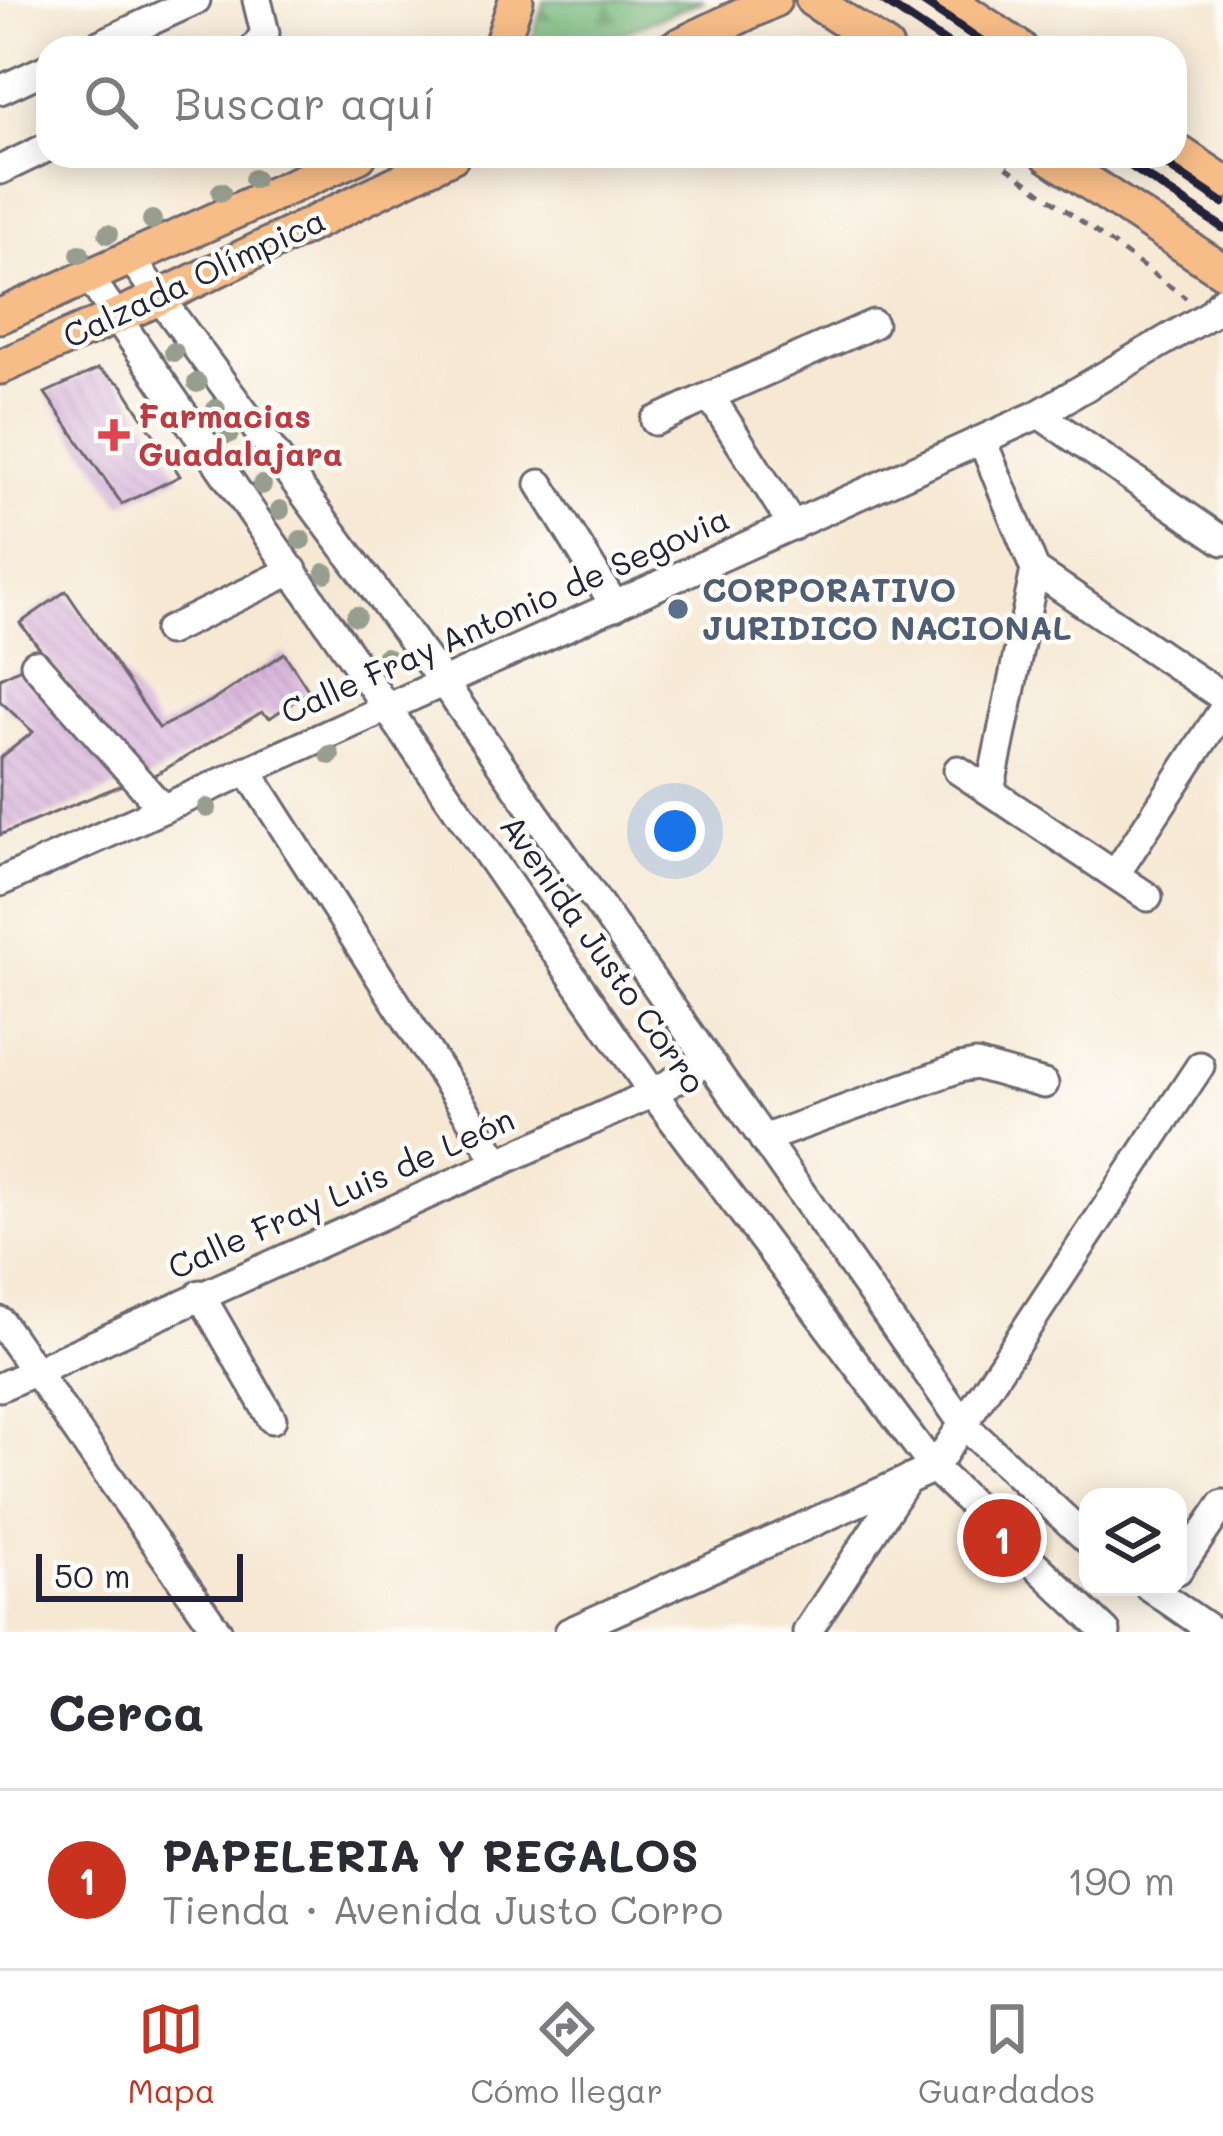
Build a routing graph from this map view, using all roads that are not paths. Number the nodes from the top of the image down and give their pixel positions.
1 (196, 0) edge
2 (257, 0) edge
3 (516, 0) edge
4 (773, 0) edge
5 (813, 0) edge
6 (947, 0) edge
7 (118, 36) edge
8 (262, 36) edge
9 (504, 36) edge
10 (699, 36) edge
11 (868, 36) edge
12 (1002, 36) edge
13 (36, 74) edge
14 (0, 91) edge
15 (36, 153) edge
16 (1187, 158) edge
17 (332, 168) edge
18 (427, 168) edge
19 (1067, 168) edge
20 (0, 170) edge
21 (1223, 182) edge
22 (131, 259) junction
23 (1223, 271) edge
24 (89, 277) junction
25 (159, 298) junction
26 (1216, 308) edge
27 (0, 316) edge
28 (114, 316) junction
29 (873, 324) dead end
30 (0, 367) edge
31 (710, 396) junction
32 (1039, 414) junction
33 (655, 422) dead end
34 (982, 440) junction
35 (540, 484) dead end
36 (793, 526) junction
37 (1223, 541) edge
38 (293, 570) junction
39 (1035, 570) junction
40 (615, 606) junction
41 (168, 631) dead end
42 (35, 664) dead end
43 (443, 682) junction
44 (1223, 697) edge
45 (389, 707) junction
46 (1223, 710) edge
47 (247, 770) junction
48 (958, 770) dead end
49 (990, 791) junction
50 (163, 809) junction
51 (1115, 875) junction
52 (0, 882) edge
53 (1148, 897) dead end
54 (708, 1060) junction
55 (1200, 1066) dead end
56 (1043, 1084) dead end
57 (653, 1093) junction
58 (763, 1139) junction
59 (499, 1163) junction
60 (200, 1294) junction
61 (0, 1322) edge
62 (35, 1372) junction
63 (0, 1387) edge
64 (272, 1419) dead end
65 (964, 1425) junction
66 (934, 1468) junction
67 (907, 1480) junction
68 (1223, 1504) edge
69 (1079, 1532) edge
70 (1187, 1557) edge
71 (1167, 1596) edge
72 (218, 1632) edge
73 (569, 1632) edge
74 (807, 1632) edge
75 (1106, 1632) edge
76 (1214, 1632) edge

1 - 7 street
2 - 8 street
3 - 9 main road
4 - 10 main road
5 - 11 main road
6 - 12 main road
13 - 14 street
15 - 20 street
16 - 21 main road
17 - 22 main road, Calzada Olímpica
18 - 25 main road, Calzada Olímpica
19 - 23 main road
22 - 24 main road, Calzada Olímpica
22 - 25 street, Avenida Justo Corro
24 - 27 main road, Calzada Olímpica
24 - 28 street, Avenida Justo Corro
25 - 28 main road, Calzada Olímpica
25 - 43 street, Avenida Justo Corro
26 - 32 street, Calle Fray Antonio de Segovia
28 - 30 main road, Calzada Olímpica
28 - 38 street, Avenida Justo Corro
29 - 31 street
31 - 33 street
31 - 36 street
32 - 34 street, Calle Fray Antonio de Segovia
32 - 37 street
34 - 36 street, Calle Fray Antonio de Segovia
34 - 39 street
35 - 40 street
36 - 40 street, Calle Fray Antonio de Segovia
38 - 41 street
38 - 45 street, Avenida Justo Corro
39 - 44 street
39 - 49 street
40 - 43 street, Calle Fray Antonio de Segovia
42 - 50 street
43 - 45 street, Calle Fray Antonio de Segovia
43 - 54 street, Avenida Justo Corro
45 - 47 street, Calle Fray Antonio de Segovia
45 - 57 street, Avenida Justo Corro
46 - 51 street
47 - 50 street, Calle Fray Antonio de Segovia
47 - 59 street
48 - 49 street
49 - 51 street
50 - 52 street, Calle Fray Antonio de Segovia
51 - 53 street
54 - 57 street, Calle Fray Luis de León
54 - 58 street, Avenida Justo Corro
55 - 65 street
56 - 58 street
57 - 59 street, Calle Fray Luis de León
57 - 66 street, Avenida Justo Corro
58 - 65 street, Avenida Justo Corro
59 - 60 street, Calle Fray Luis de León
60 - 62 street, Calle Fray Luis de León
60 - 64 street
61 - 62 street
62 - 63 street, Calle Fray Luis de León
62 - 72 street
65 - 66 street
65 - 69 street, Avenida Justo Corro
66 - 67 street
66 - 75 street, Avenida Justo Corro
67 - 73 street
67 - 74 street
68 - 70 street
71 - 76 street

